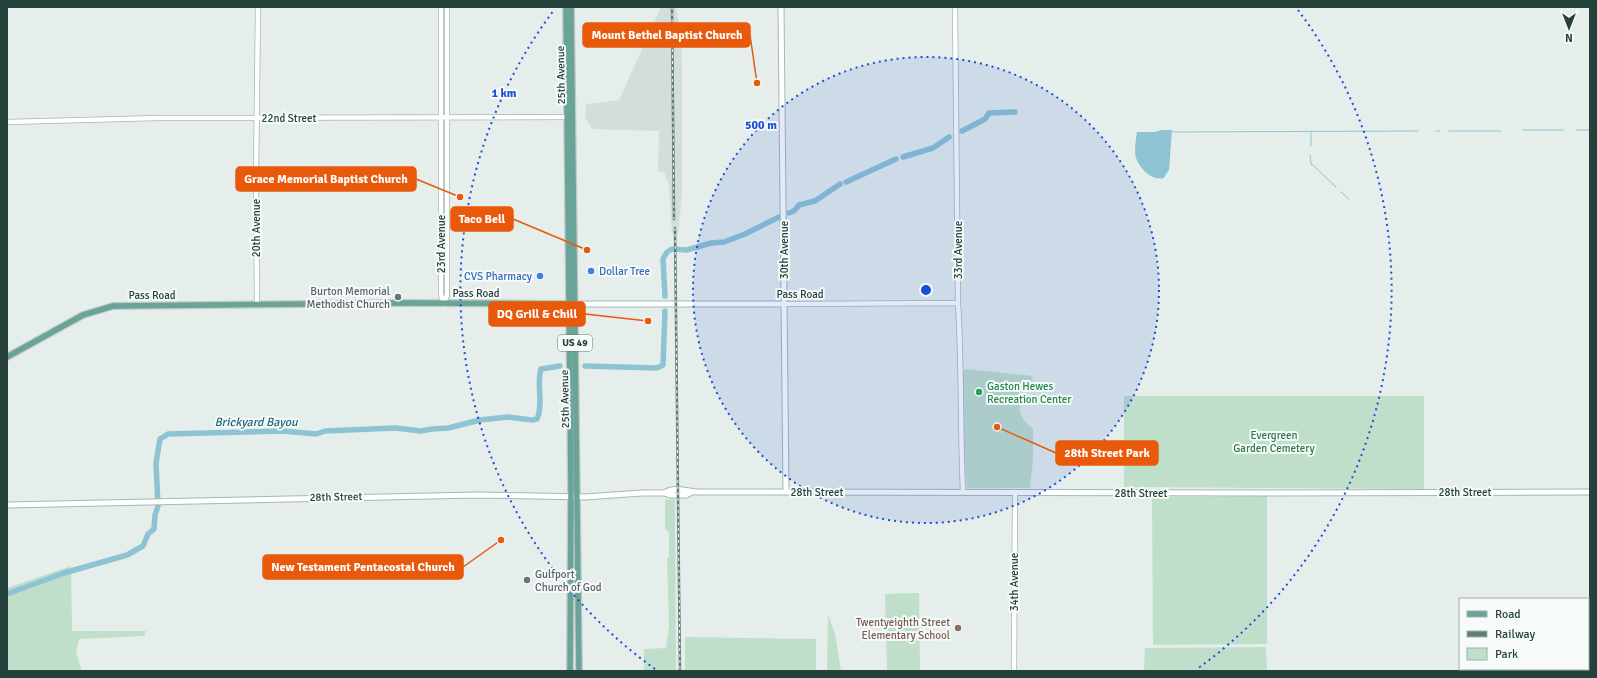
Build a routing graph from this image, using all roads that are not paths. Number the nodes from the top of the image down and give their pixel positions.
1 (258, 7) edge
2 (441, 7) edge
3 (447, 7) edge
4 (566, 7) edge
5 (570, 7) edge
6 (781, 7) edge
7 (955, 7) edge
8 (441, 117) junction
9 (447, 117) junction
10 (569, 117) junction
11 (257, 118) junction
12 (7, 122) edge
13 (958, 303) junction
14 (257, 304) junction
15 (444, 304) junction
16 (572, 304) junction
17 (784, 304) junction
18 (7, 357) edge
19 (786, 492) junction
20 (963, 492) junction
21 (1015, 492) junction
22 (1590, 492) edge
23 (574, 497) junction
24 (7, 504) edge
25 (570, 671) edge
26 (579, 671) edge
27 (1014, 671) edge

1 - 11 street, 20th Avenue
2 - 8 street, 23rd Avenue
3 - 9 street, 23rd Avenue
4 - 10 main road, 25th Avenue / US 49
5 - 10 main road, 25th Avenue / US 49
6 - 17 main road, 30th Avenue
7 - 13 street, 33rd Avenue
8 - 9 street, 22nd Street
8 - 11 street, 22nd Street
8 - 15 street, 23rd Avenue
9 - 10 street, 22nd Street
9 - 15 street, 23rd Avenue
10 - 16 main road, 25th Avenue / US 49
11 - 12 street, 22nd Street
11 - 14 street, 20th Avenue
13 - 17 street, Pass Road
13 - 20 street, 33rd Avenue
14 - 15 main road, Pass Road
14 - 18 main road, Pass Road
15 - 16 main road, Pass Road
16 - 17 main road, Pass Road
16 - 23 main road, 25th Avenue / US 49
17 - 19 main road, 30th Avenue
19 - 20 main road, 28th Street
19 - 23 main road, 28th Street
20 - 21 main road, 28th Street
21 - 22 main road, 28th Street
21 - 27 street, 34th Avenue
23 - 24 main road, 28th Street
23 - 25 main road, 25th Avenue / US 49
23 - 26 main road, 25th Avenue / US 49

